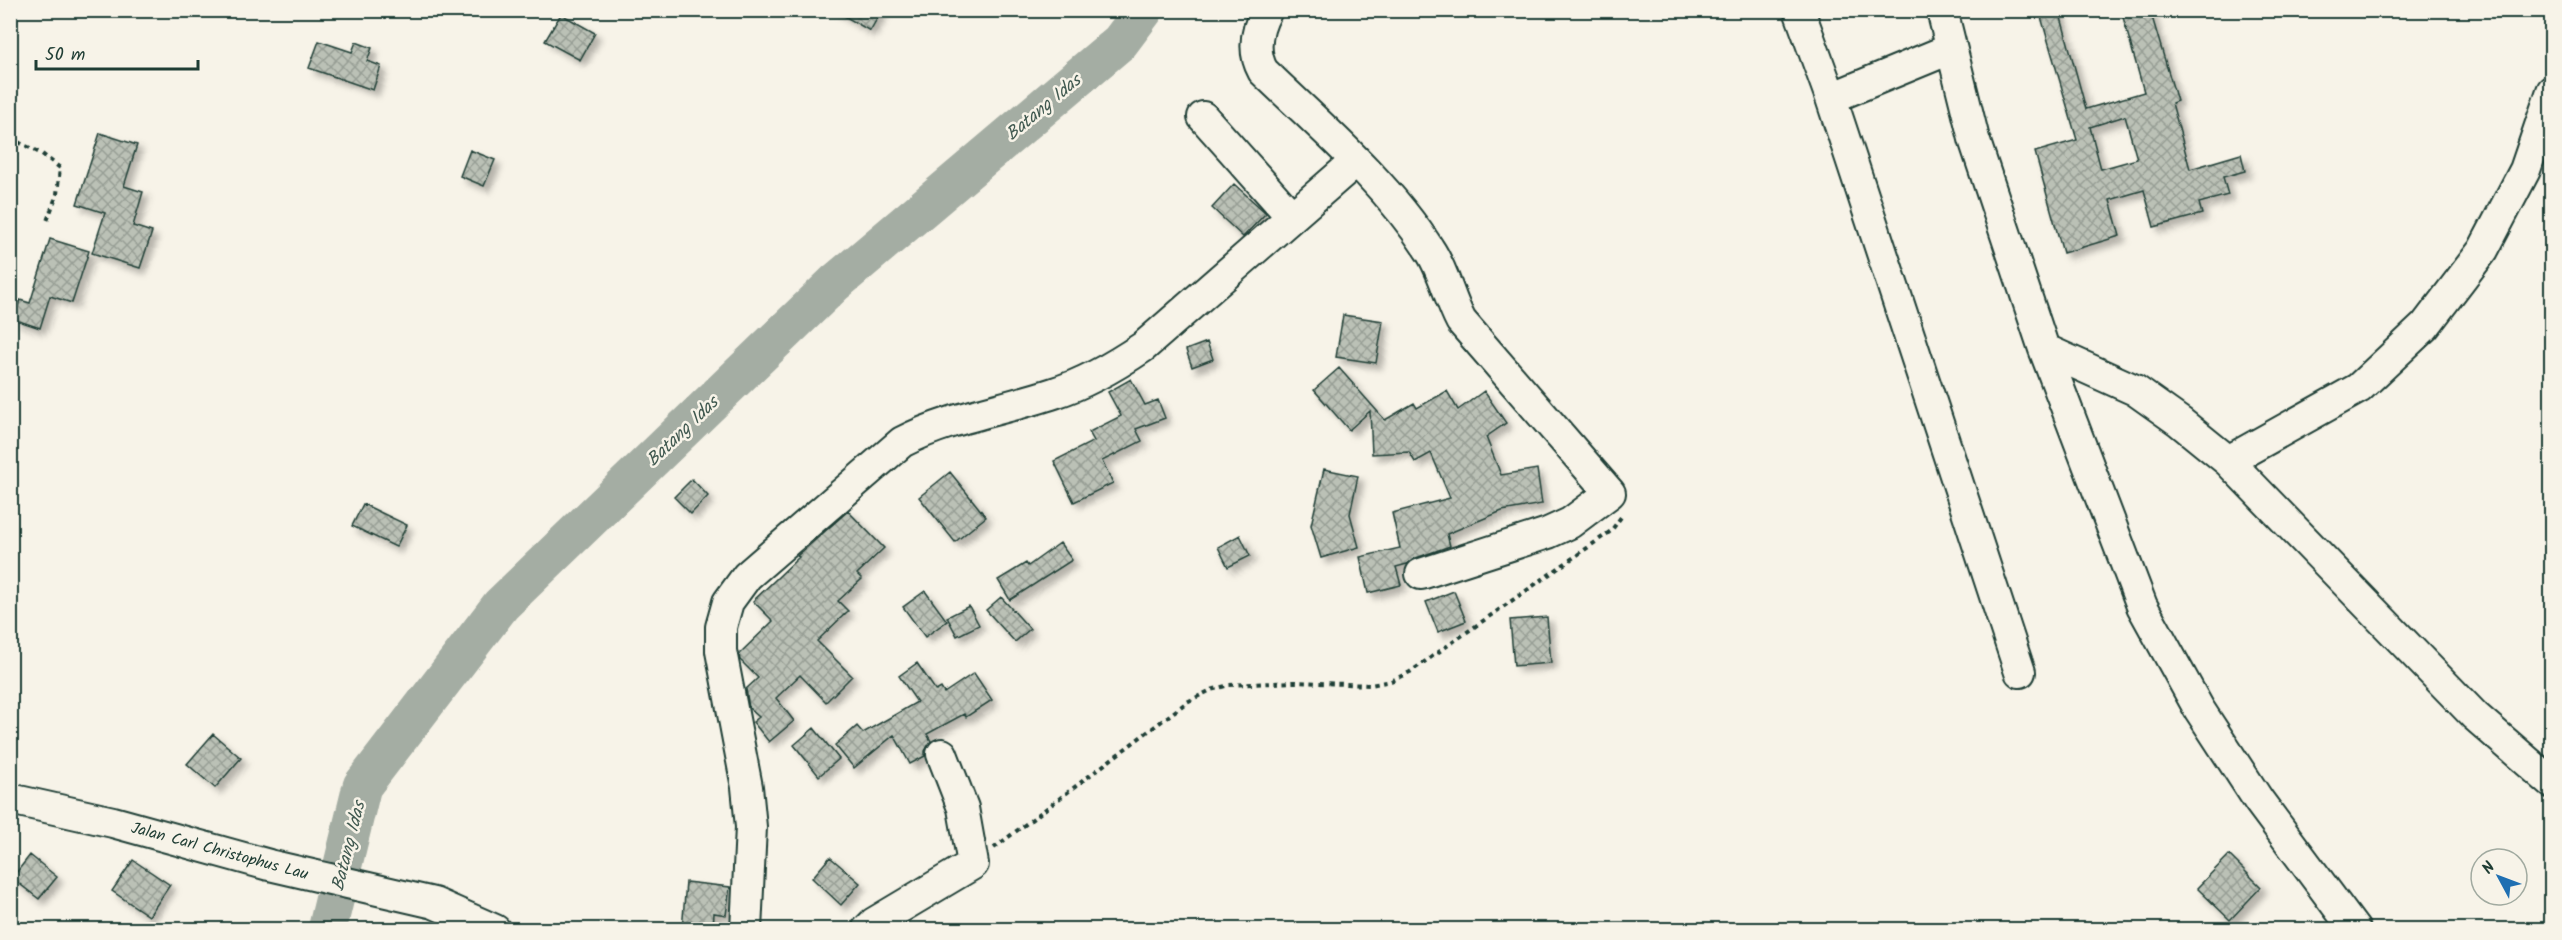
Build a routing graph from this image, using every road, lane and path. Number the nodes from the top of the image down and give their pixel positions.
1 (1268, 10) edge
2 (1799, 10) edge
3 (1942, 10) edge
4 (1950, 49) junction
5 (2552, 91) edge
6 (1831, 98) junction
7 (1203, 117) dead end
8 (10, 138) edge
9 (1356, 161) junction
10 (1293, 218) junction
11 (47, 221) dead end
12 (2044, 350) junction
13 (2228, 461) junction
14 (1610, 493) junction
15 (1421, 574) dead end
16 (2020, 672) dead end
17 (942, 754) dead end
18 (2552, 783) edge
19 (10, 799) edge
20 (973, 864) junction
21 (495, 930) edge
22 (746, 930) edge
23 (867, 930) edge
24 (2355, 930) edge

1 - 9 street
2 - 6 street
3 - 4 street
4 - 6 street
4 - 12 street
5 - 13 street
6 - 16 street
7 - 10 street
8 - 11 path
9 - 10 street
9 - 14 street
10 - 22 street
12 - 13 street
12 - 24 street
13 - 18 street
14 - 15 street
14 - 20 path
17 - 20 street
19 - 21 street, Jalan Carl Christophus Lau
20 - 23 street

